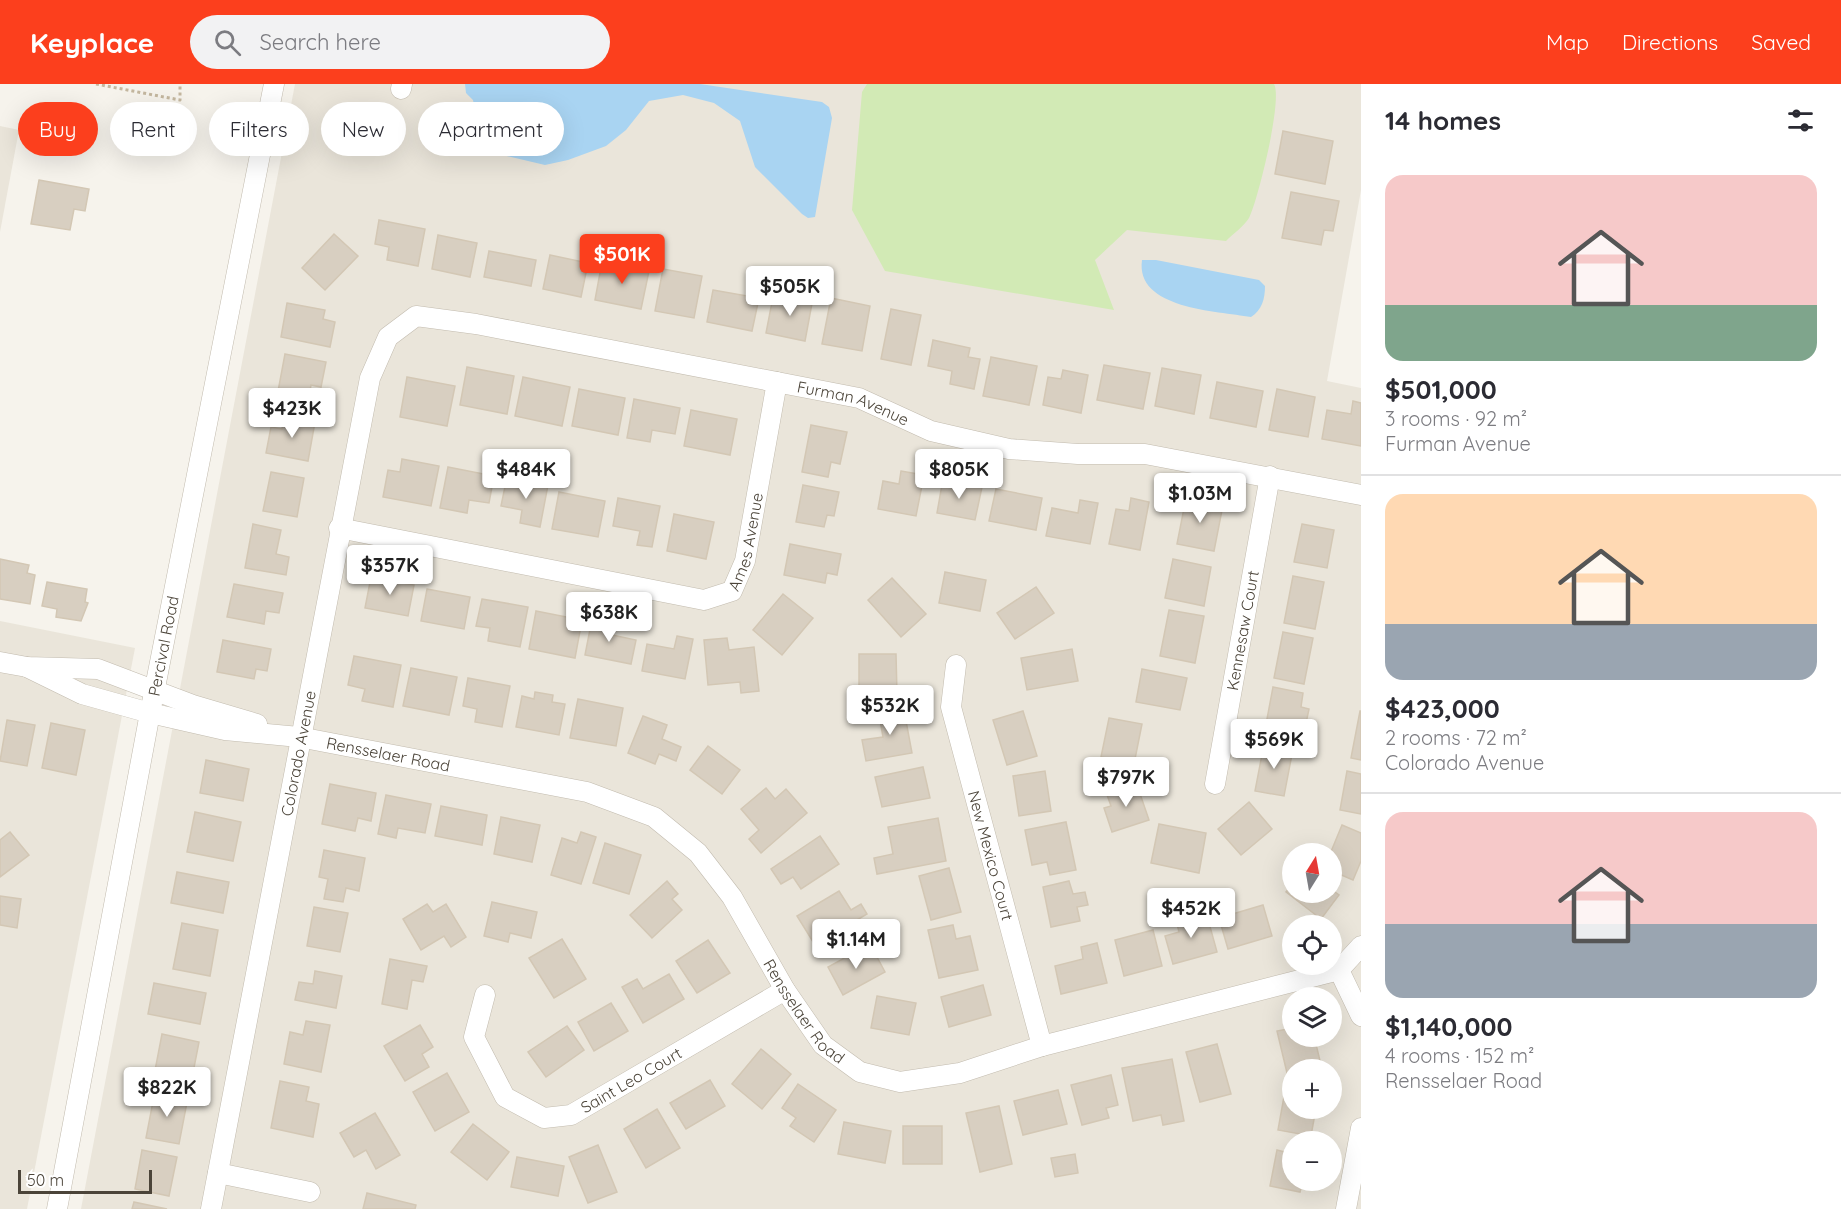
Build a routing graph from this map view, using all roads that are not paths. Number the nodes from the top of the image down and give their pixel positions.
1 (274, 84) edge
2 (416, 316) joint
3 (777, 382) junction
4 (1270, 476) junction
5 (1361, 495) edge
6 (339, 528) junction
7 (0, 662) edge
8 (956, 665) dead end
9 (27, 667) junction
10 (154, 688) junction
11 (150, 713) junction
12 (299, 737) junction
13 (1215, 784) dead end
14 (1361, 946) edge
15 (1342, 967) edge
16 (1319, 975) edge
17 (1341, 975) edge
18 (785, 990) junction
19 (485, 995) dead end
20 (1361, 1016) edge
21 (1042, 1046) junction
22 (1361, 1128) edge
23 (218, 1173) junction
24 (310, 1192) dead end
25 (57, 1209) edge
26 (211, 1209) edge
27 (1346, 1209) edge

1 - 10 street, Percival Road
2 - 3 street, Furman Avenue
2 - 6 street, Colorado Avenue
3 - 4 street, Furman Avenue
3 - 6 street, Ames Avenue
4 - 5 street, Furman Avenue
4 - 13 street, Kennesaw Court
6 - 12 street, Colorado Avenue
7 - 9 street
8 - 21 street, New Mexico Court
9 - 10 street, Rensselaer Road
9 - 11 street, Rensselaer Road
10 - 11 street, Percival Road
10 - 12 street, Rensselaer Road
11 - 12 street, Rensselaer Road
11 - 25 street, Percival Road
12 - 18 street, Rensselaer Road
12 - 23 street, Colorado Avenue
14 - 15 street
16 - 21 street, Rensselaer Road
17 - 20 street
18 - 19 street, Saint Leo Court
18 - 21 street, Rensselaer Road
22 - 27 street
23 - 24 street
23 - 26 street, Colorado Avenue

